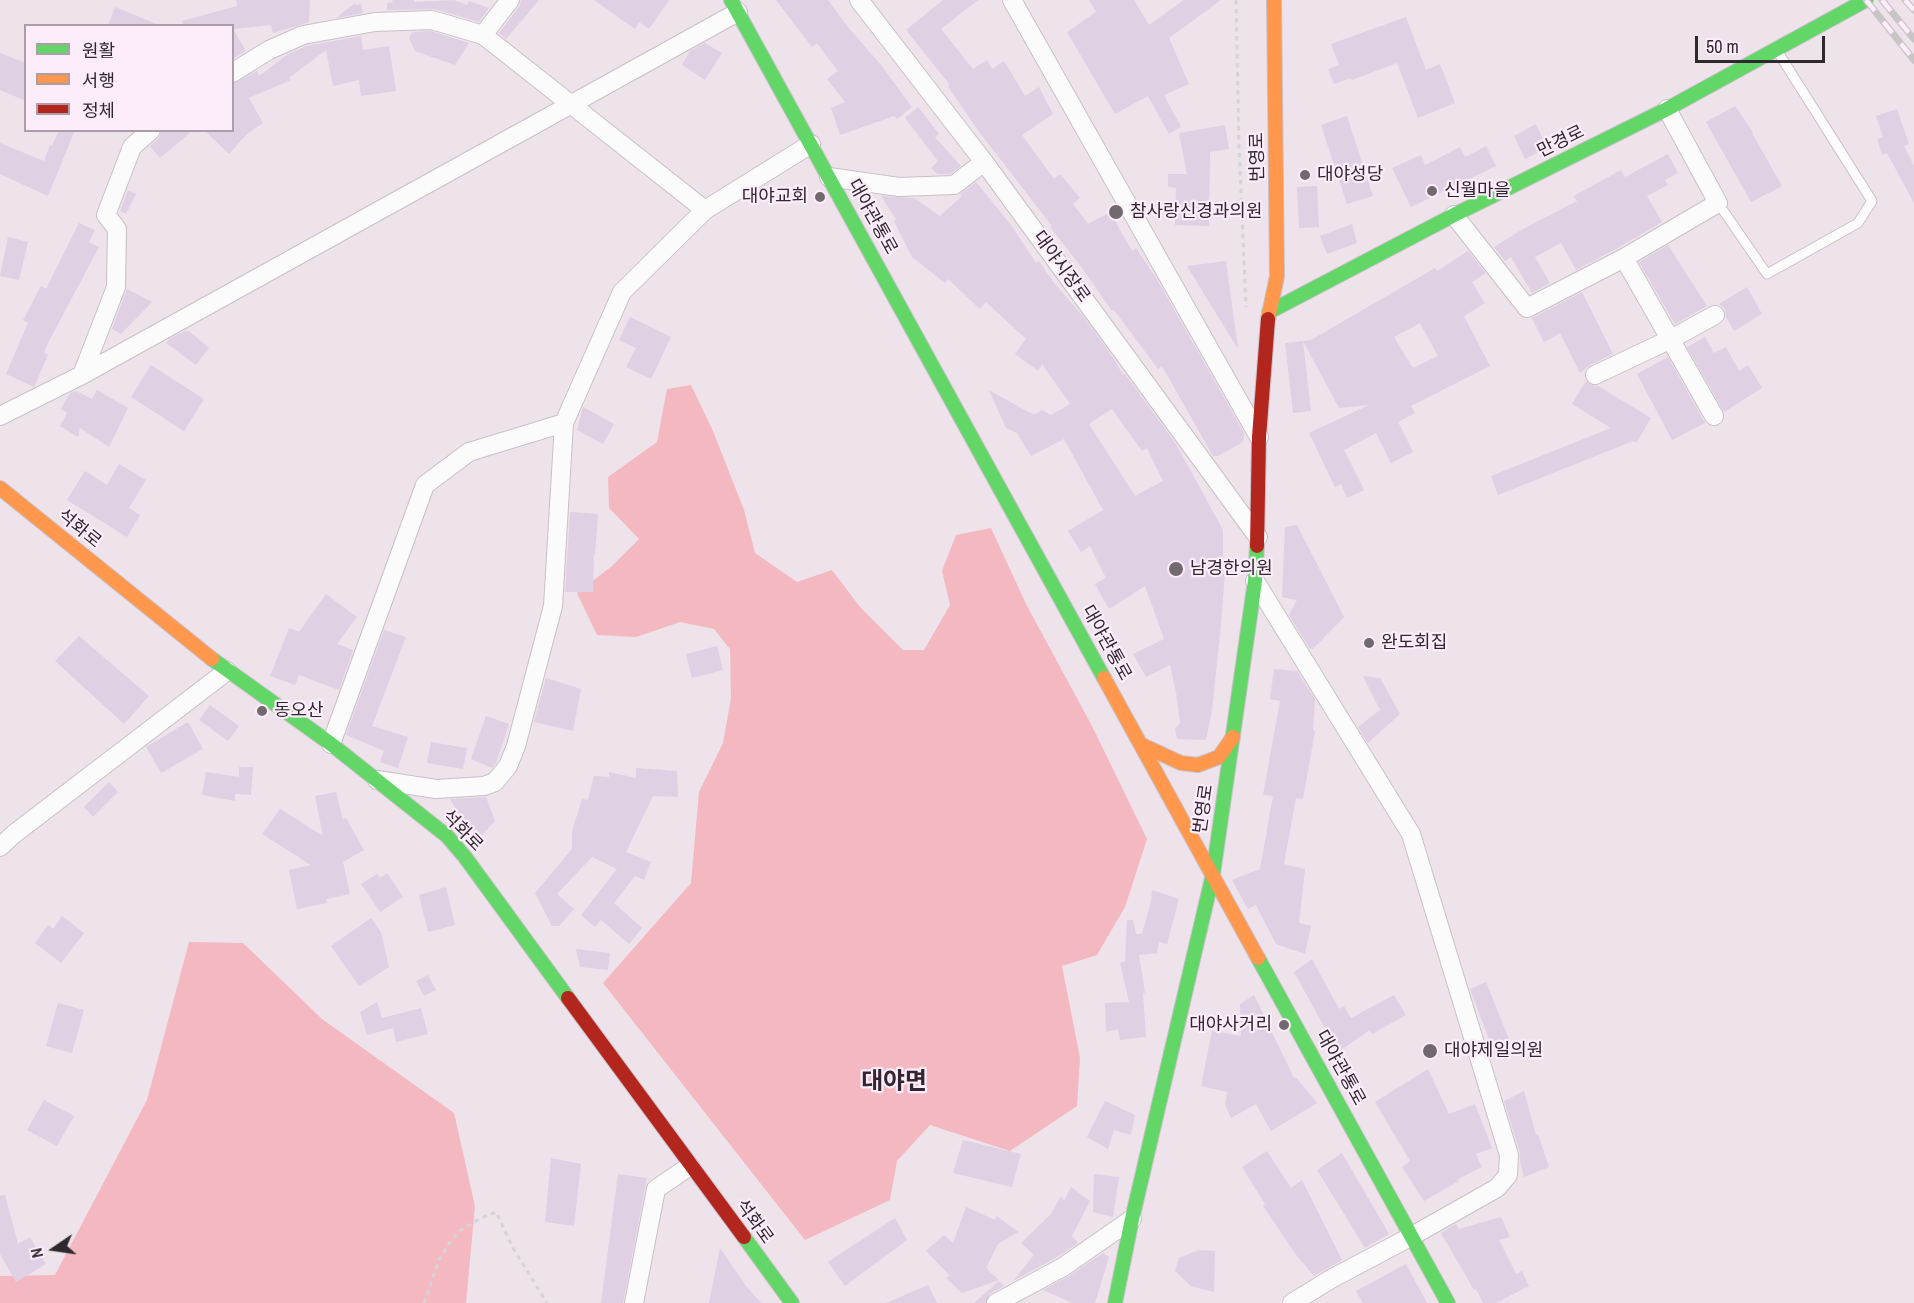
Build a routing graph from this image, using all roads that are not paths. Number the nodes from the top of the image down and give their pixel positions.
1 (510, 0) edge
2 (859, 0) edge
3 (1012, 0) edge
4 (1274, 0) edge
5 (1866, 0) edge
6 (735, 6) edge
7 (483, 34) junction
8 (1261, 36) dead end
9 (1776, 49) junction
10 (234, 72) edge
11 (571, 104) junction
12 (1667, 109) junction
13 (149, 132) edge
14 (810, 144) junction
15 (984, 162) junction
16 (829, 177) junction
17 (1718, 202) junction
18 (705, 210) junction
19 (1454, 215) junction
20 (1624, 258) junction
21 (1269, 312) junction
22 (1715, 315) dead end
23 (1671, 339) junction
24 (82, 375) junction
25 (1595, 375) dead end
26 (0, 416) edge
27 (1714, 416) dead end
28 (564, 423) junction
29 (1259, 437) junction
30 (0, 488) edge
31 (1258, 537) junction
32 (1255, 581) junction
33 (227, 671) junction
34 (1233, 737) junction
35 (331, 744) junction
36 (1142, 745) junction
37 (375, 779) junction
38 (0, 847) edge
39 (1213, 874) junction
40 (690, 1166) junction
41 (1132, 1219) junction
42 (1412, 1236) junction
43 (634, 1303) edge
44 (792, 1303) edge
45 (996, 1303) edge
46 (1115, 1303) edge
47 (1292, 1303) edge
48 (1448, 1303) edge

1 - 7 street
2 - 15 street, 대야시장로
3 - 29 street
4 - 21 main road, 번영로
5 - 9 main road, 만경로
6 - 11 street
6 - 14 main road, 대야관통로
7 - 10 street
7 - 11 street
8 - 21 main road, 번영로
9 - 12 main road, 만경로
9 - 17 lane
11 - 18 street
11 - 24 street
12 - 17 street
12 - 19 main road, 만경로
13 - 24 street
14 - 16 main road, 대야관통로
14 - 18 street
15 - 16 street
15 - 31 street, 대야시장로
16 - 36 main road, 대야관통로
17 - 20 street
18 - 28 street
19 - 20 street
19 - 21 main road, 만경로
20 - 23 street
21 - 29 main road, 번영로
22 - 23 street
23 - 25 street
23 - 27 street
24 - 26 street
28 - 35 street
28 - 37 street
29 - 31 main road, 번영로
30 - 33 main road, 석화로
31 - 32 main road, 번영로
32 - 34 main road, 번영로
32 - 42 street
33 - 35 main road, 석화로
33 - 38 street
34 - 36 main road
34 - 39 main road, 번영로
35 - 37 main road, 석화로
36 - 39 main road, 대야관통로
37 - 40 main road, 석화로
39 - 41 main road, 번영로
39 - 42 main road, 대야관통로
40 - 43 street
40 - 44 main road, 석화로
41 - 45 street
41 - 46 main road, 번영로
42 - 47 street
42 - 48 main road, 대야관통로

